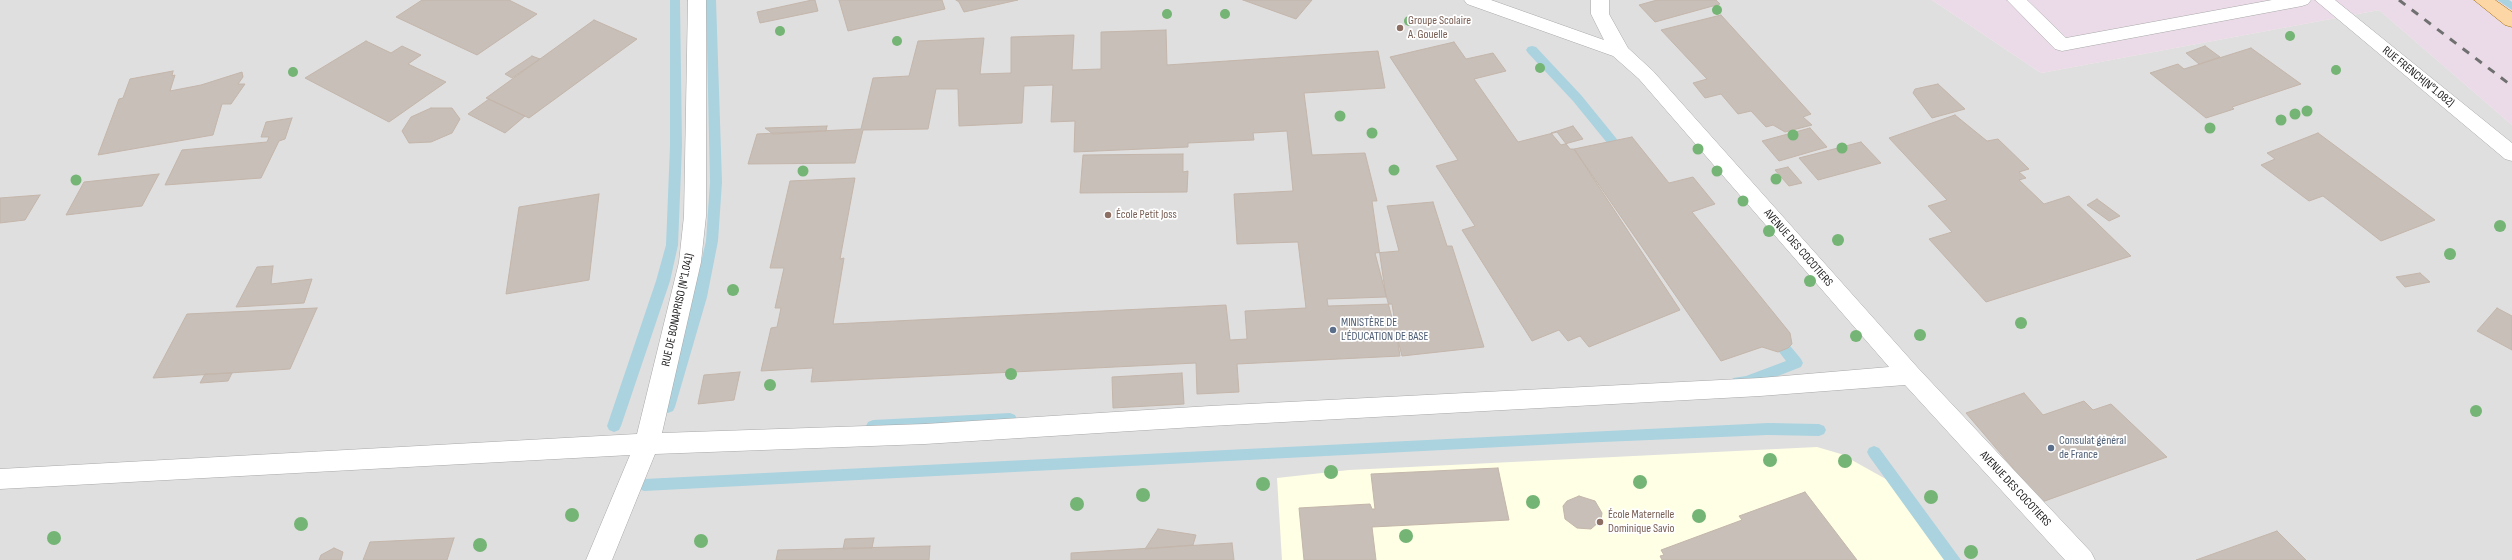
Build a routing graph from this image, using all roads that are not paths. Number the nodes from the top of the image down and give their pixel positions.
1 (697, 0) edge
2 (1600, 0) edge
3 (2016, 0) edge
4 (2302, 0) edge
5 (2324, 0) edge
6 (2483, 0) edge
7 (1477, 1) edge
8 (2512, 21) edge
9 (1620, 52) junction
10 (2512, 154) edge
11 (1910, 375) junction
12 (647, 444) junction
13 (0, 479) edge
14 (599, 560) edge
15 (2082, 560) edge

1 - 12 street, RUE DE BONAPRISO (N°1.041)
2 - 9 street
3 - 4 street
5 - 10 street, RUE FRENCH(N°1.082)
6 - 8 main road
7 - 9 street, AVENUE DES COCOTIERS
9 - 11 street, AVENUE DES COCOTIERS
11 - 12 street
11 - 15 street, AVENUE DES COCOTIERS
12 - 13 street
12 - 14 street, RUE DE BONAPRISO (N°1.041)

